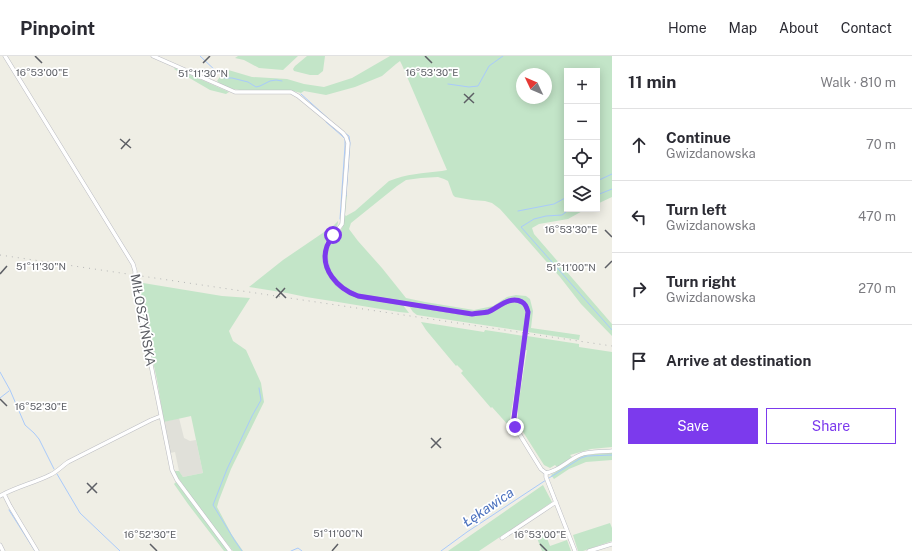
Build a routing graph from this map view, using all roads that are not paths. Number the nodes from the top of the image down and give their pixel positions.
1 (5, 56) edge
2 (153, 56) edge
3 (161, 416) junction
4 (612, 451) edge
5 (546, 472) junction
6 (4, 494) junction
7 (0, 496) edge
8 (556, 502) junction
9 (502, 538) dead end
10 (612, 544) edge
11 (0, 545) edge
12 (3, 551) edge
13 (38, 551) edge
14 (230, 551) edge
15 (575, 551) edge
16 (589, 551) edge

1 - 3 street, MIŁOSZYŃSKA
2 - 5 street
3 - 6 street
3 - 14 street, MIŁOSZYŃSKA
4 - 5 street
5 - 8 street
6 - 7 street
6 - 13 street
8 - 9 street
8 - 15 street
10 - 16 street
11 - 12 street

